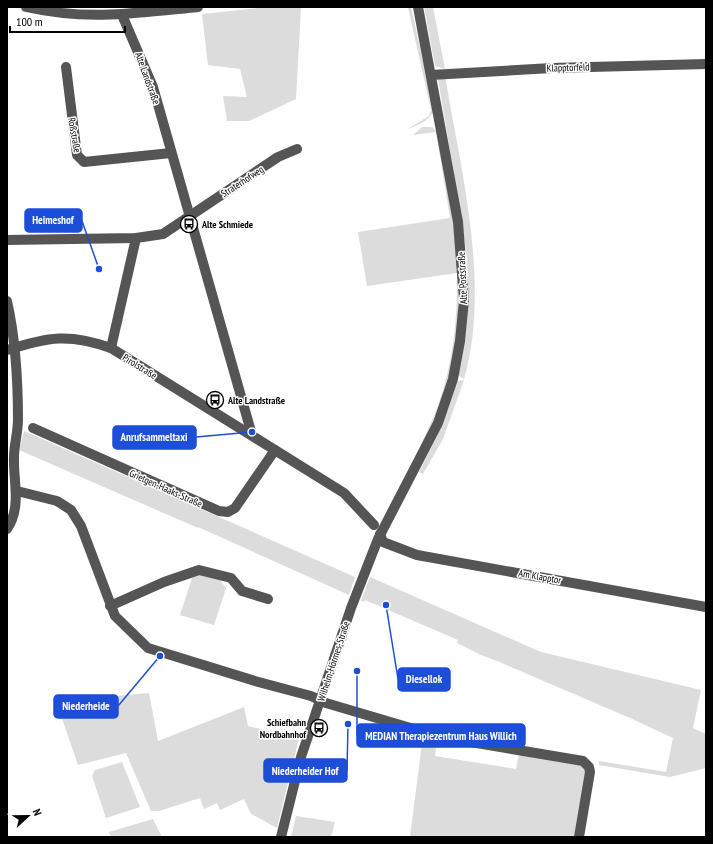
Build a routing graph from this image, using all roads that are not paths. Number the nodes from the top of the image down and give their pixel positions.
1 (26, 7) edge
2 (198, 7) edge
3 (418, 7) edge
4 (122, 15) junction
5 (706, 64) edge
6 (66, 67) dead end
7 (431, 75) junction
8 (297, 149) dead end
9 (172, 153) junction
10 (190, 217) junction
11 (136, 238) junction
12 (7, 240) edge
13 (7, 301) edge
14 (11, 348) edge
15 (111, 348) junction
16 (33, 428) dead end
17 (252, 435) junction
18 (275, 450) junction
19 (10, 454) edge
20 (17, 491) junction
21 (374, 524) dead end
22 (7, 529) edge
23 (380, 534) junction
24 (268, 599) dead end
25 (110, 606) junction
26 (706, 607) edge
27 (320, 700) junction
28 (281, 837) edge
29 (579, 837) edge

1 - 4 street
2 - 4 street
3 - 7 street, Alte Poststraße
4 - 9 street, Alte Landstraße
5 - 7 street, Klapptorfeld
6 - 9 street, Roßstraße
7 - 23 street, Alte Poststraße
8 - 10 street, Straterhofweg
9 - 10 street, Alte Landstraße
10 - 11 street
10 - 17 street, Alte Landstraße
11 - 12 street
11 - 15 street
13 - 14 street
14 - 15 street, Pirolstraße
14 - 19 street
15 - 17 street, Pirolstraße
16 - 18 street, Grietgen-Haaks-Straße
17 - 18 street
18 - 21 street
19 - 20 street
20 - 22 street
20 - 25 street
23 - 26 street, Am Klapptor
23 - 27 street, Wilhelm-Hörmes-Straße
24 - 25 street
25 - 27 street
27 - 28 street, Wilhelm-Hörmes-Straße
27 - 29 street

